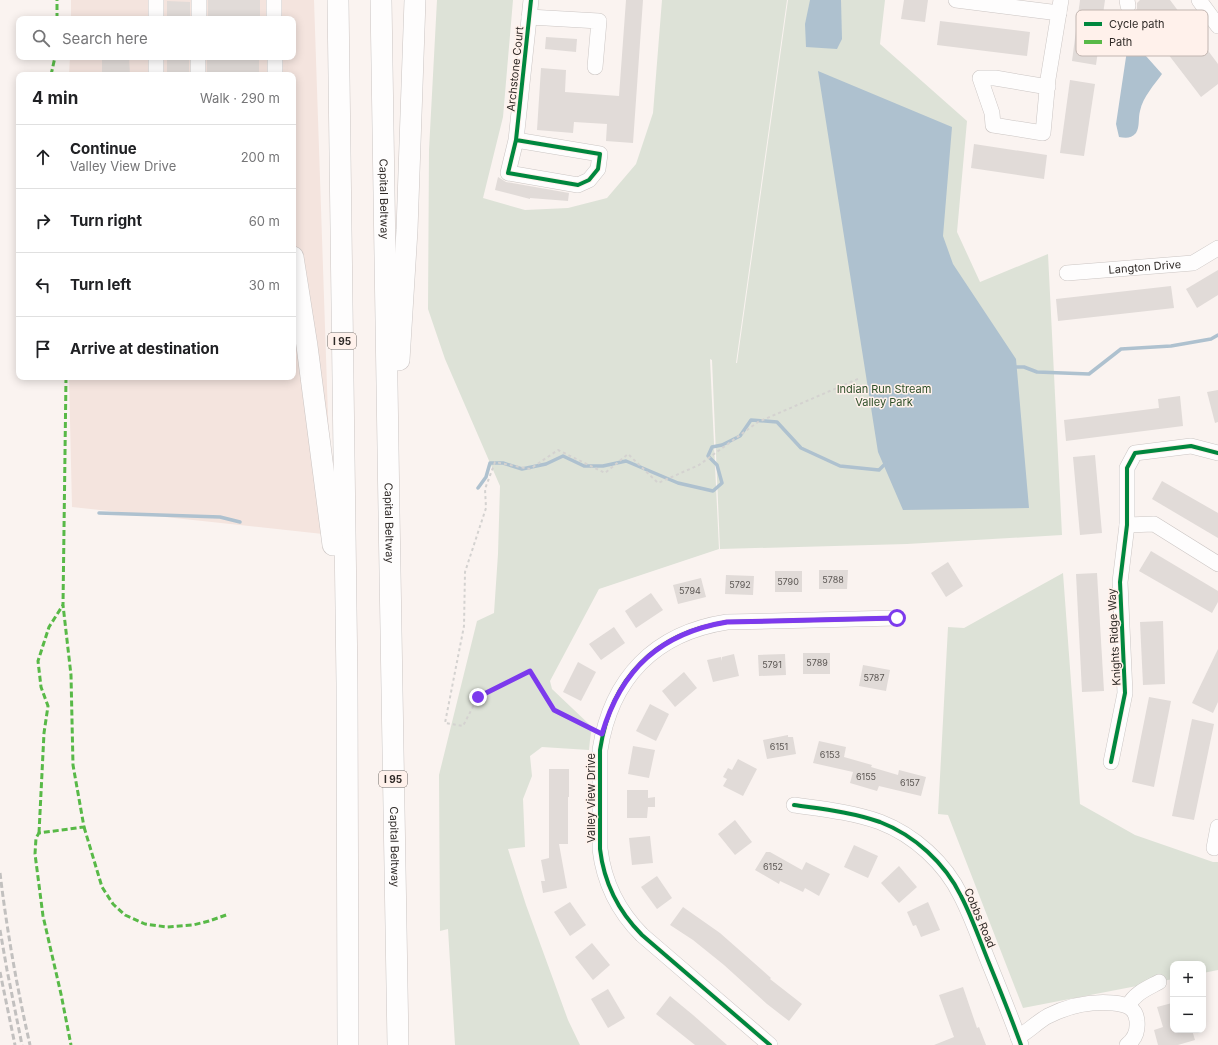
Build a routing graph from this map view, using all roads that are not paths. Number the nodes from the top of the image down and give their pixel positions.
1 (156, 0) edge
2 (199, 0) edge
3 (274, 0) edge
4 (338, 0) edge
5 (381, 0) edge
6 (416, 0) edge
7 (531, 0) edge
8 (956, 0) edge
9 (1199, 0) edge
10 (1060, 7) edge
11 (1206, 10) edge
12 (1208, 12) edge
13 (156, 16) edge
14 (199, 16) edge
15 (274, 16) edge
16 (529, 17) junction
17 (1218, 26) edge
18 (156, 60) edge
19 (198, 60) edge
20 (275, 60) edge
21 (595, 67) dead end
22 (156, 72) edge
23 (198, 72) edge
24 (275, 72) edge
25 (1048, 87) junction
26 (516, 140) junction
27 (1218, 248) edge
28 (1067, 273) dead end
29 (296, 276) edge
30 (1218, 453) edge
31 (389, 512) junction
32 (1127, 525) junction
33 (1218, 564) edge
34 (897, 618) dead end
35 (347, 683) junction
36 (1111, 762) dead end
37 (794, 805) dead end
38 (1218, 827) edge
39 (1214, 848) dead end
40 (1159, 982) dead end
41 (1128, 1006) junction
42 (1020, 1041) edge
43 (348, 1045) edge
44 (398, 1045) edge
45 (770, 1045) edge
46 (1127, 1045) edge

1 - 13 street
2 - 14 street
3 - 15 street
4 - 35 highway, I 95
5 - 31 highway, Capital Beltway / I 95
6 - 31 highway
7 - 16 street, Archstone Court
8 - 10 street
9 - 11 street
10 - 25 street
12 - 17 street
16 - 21 street
16 - 26 street, Archstone Court
18 - 22 street
19 - 23 street
20 - 24 street
25 - 25 street
26 - 26 street, Archstone Court
27 - 28 street, Langton Drive
29 - 35 highway
30 - 32 street, Knights Ridge Way
31 - 44 highway, Capital Beltway / I 95
32 - 33 street
32 - 36 street, Knights Ridge Way
34 - 45 street, Valley View Drive
35 - 43 highway, I 95
37 - 42 street, Cobbs Road
38 - 39 street
40 - 41 street
41 - 42 street
41 - 46 street

